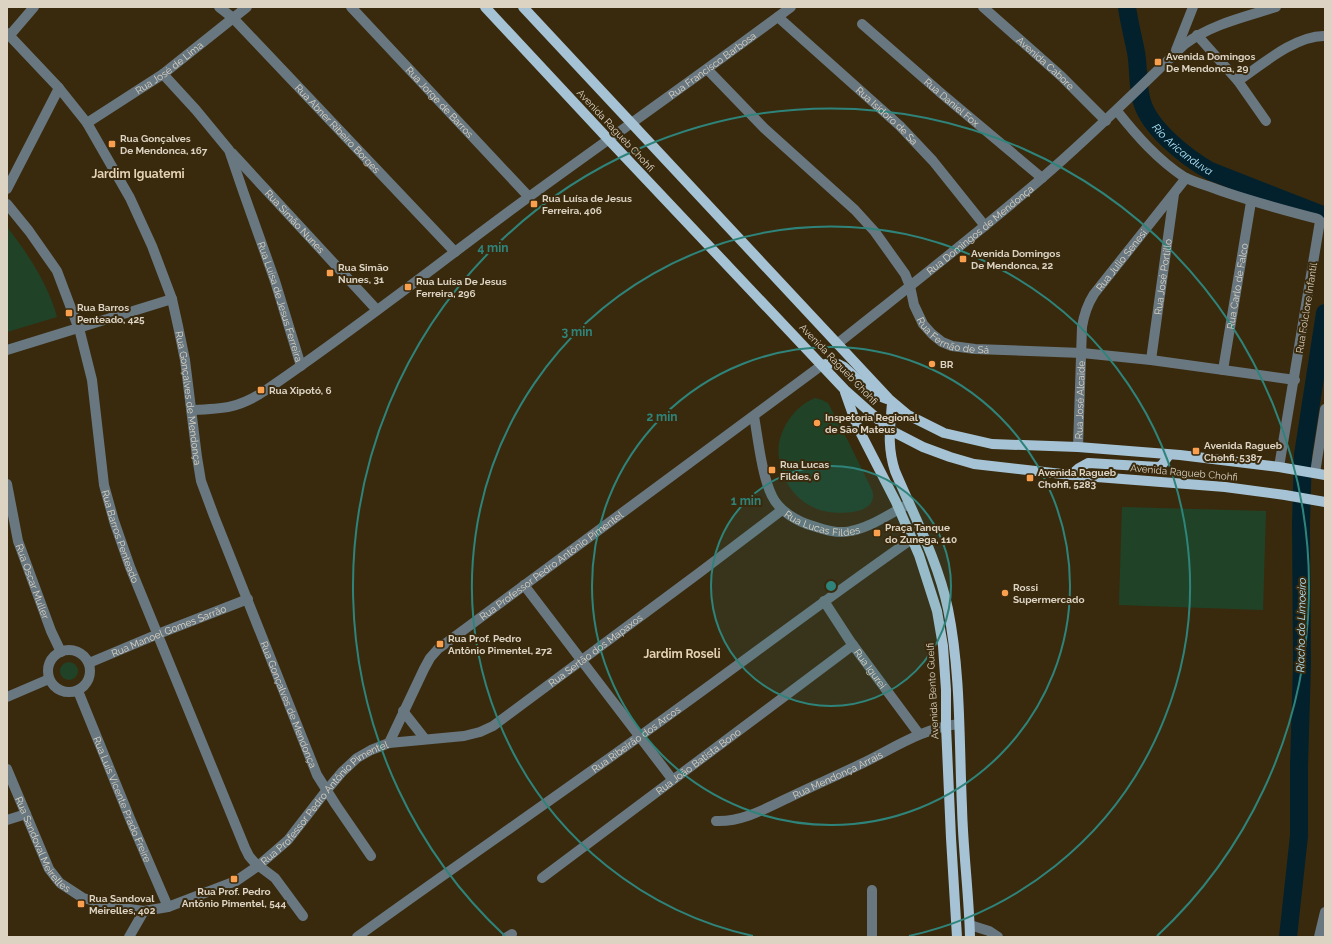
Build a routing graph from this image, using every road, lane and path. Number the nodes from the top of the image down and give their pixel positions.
1 (34, 7) edge
2 (219, 7) edge
3 (247, 7) edge
4 (351, 7) edge
5 (485, 7) edge
6 (524, 7) edge
7 (791, 7) edge
8 (983, 7) edge
9 (1193, 7) edge
10 (1276, 7) edge
11 (778, 17) junction
12 (233, 18) junction
13 (862, 24) dead end
14 (8, 34) edge
15 (1197, 35) junction
16 (1325, 36) edge
17 (1173, 56) junction
18 (707, 69) junction
19 (162, 74) junction
20 (1238, 81) junction
21 (59, 88) junction
22 (1117, 111) junction
23 (1106, 121) junction
24 (1266, 121) dead end
25 (631, 122) junction
26 (87, 123) junction
27 (609, 140) junction
28 (229, 150) junction
29 (1042, 178) junction
30 (1186, 178) junction
31 (7, 189) edge
32 (1174, 193) junction
33 (530, 197) junction
34 (1251, 202) junction
35 (7, 204) edge
36 (985, 226) junction
37 (455, 252) junction
38 (910, 286) junction
39 (172, 299) junction
40 (377, 310) junction
41 (79, 329) junction
42 (837, 344) junction
43 (7, 350) edge
44 (1082, 353) junction
45 (1151, 360) junction
46 (822, 365) junction
47 (301, 366) junction
48 (1223, 370) junction
49 (1295, 380) junction
50 (845, 390) junction
51 (890, 401) junction
52 (1325, 409) edge
53 (192, 410) junction
54 (754, 416) junction
55 (890, 430) junction
56 (1078, 447) junction
57 (1168, 455) junction
58 (1284, 468) junction
59 (1317, 474) edge
60 (1071, 475) junction
61 (7, 484) edge
62 (1325, 502) edge
63 (909, 504) junction
64 (898, 505) junction
65 (782, 510) junction
66 (912, 539) junction
67 (524, 585) junction
68 (248, 598) junction
69 (824, 601) junction
70 (158, 634) junction
71 (854, 645) junction
72 (61, 652) junction
73 (582, 661) junction
74 (89, 663) junction
75 (49, 679) junction
76 (78, 691) junction
77 (7, 696) edge
78 (403, 711) junction
79 (958, 724) junction
80 (946, 726) junction
81 (919, 734) junction
82 (639, 737) junction
83 (425, 739) junction
84 (389, 743) junction
85 (7, 769) edge
86 (672, 779) junction
87 (326, 790) junction
88 (26, 814) junction
89 (7, 820) edge
90 (716, 821) dead end
91 (371, 856) dead end
92 (258, 866) junction
93 (542, 878) dead end
94 (872, 890) dead end
95 (168, 907) junction
96 (144, 911) junction
97 (1325, 912) edge
98 (303, 916) dead end
99 (970, 925) junction
100 (129, 937) edge
101 (357, 937) edge
102 (872, 937) edge
103 (957, 937) edge
104 (970, 937) edge
105 (998, 937) edge
106 (1319, 937) edge

1 - 14 street
2 - 12 street, Rua Abner Ribeiro Borges
3 - 12 street, Rua José de Lima
4 - 33 street, Rua Jorge de Barros
5 - 27 main road, Avenida Ragueb Chohfi
6 - 25 main road, Avenida Ragueb Chohfi
7 - 11 street, Rua Francisco Barbosa
8 - 23 street, Avenida Cabore
9 - 17 street
10 - 15 street, Rua Domingos de Mendonça
11 - 18 street, Rua Francisco Barbosa
11 - 36 street, Rua Isidoro de Sa
12 - 19 street, Rua José de Lima
12 - 37 street, Rua Abner Ribeiro Borges
13 - 29 street, Rua Daniel Fox
14 - 21 street, Rua Gonçalves de Mendonça
15 - 17 street, Rua Domingos de Mendonça
15 - 20 street
16 - 20 street
17 - 22 street, Rua Domingos de Mendonça
18 - 25 street, Rua Francisco Barbosa
18 - 38 street, Rua Fernão de Sá
19 - 26 street, Rua José de Lima
19 - 28 street, Rua Luísa de Jesus Ferreira
20 - 24 street
21 - 26 street, Rua Gonçalves de Mendonça
21 - 31 street
22 - 23 street, Rua Domingos de Mendonça
22 - 30 street
23 - 29 street, Rua Domingos de Mendonça
25 - 27 street, Rua Luísa de Jesus Ferreira
25 - 42 main road, Avenida Ragueb Chohfi
26 - 39 street, Rua Gonçalves de Mendonça
27 - 33 street, Rua Luísa de Jesus Ferreira
27 - 46 main road, Avenida Ragueb Chohfi
28 - 40 street, Rua Simão Nunes
28 - 47 street, Rua Luísa de Jesus Ferreira
29 - 36 street, Rua Domingos de Mendonça
30 - 32 street, Rua Julio Senesi
30 - 34 street
32 - 44 street, Rua Julio Senesi
32 - 45 street, Rua José Portillo
33 - 37 street, Rua Luísa de Jesus Ferreira
34 - 48 street, Rua Carlo de Falco
34 - 49 street, Rua Folclore Infantil
35 - 41 street, Rua Barros Penteado
36 - 38 street, Rua Domingos de Mendonça
37 - 40 street, Rua Luísa de Jesus Ferreira
38 - 42 street, Rua Domingos de Mendonça
38 - 44 street, Rua Fernão de Sá
39 - 41 street
39 - 53 street, Rua Gonçalves de Mendonça
40 - 47 street, Rua Luísa de Jesus Ferreira
41 - 43 street
41 - 70 street, Rua Barros Penteado
42 - 51 main road, Avenida Ragueb Chohfi
44 - 45 street, Rua Fernão de Sá
44 - 56 street, Rua José Alcaide
45 - 48 street, Rua Fernão de Sá
46 - 50 main road, Avenida Ragueb Chohfi
46 - 51 main road
46 - 54 street, Rua Professor Pedro Antônio Pimentel
47 - 53 street
48 - 49 street, Rua Fernão de Sá
49 - 58 street, Rua Folclore Infantil
50 - 55 main road, Avenida Ragueb Chohfi
50 - 64 main road, Avenida Bento Guelfi
51 - 55 main road
51 - 56 main road, Avenida Ragueb Chohfi
52 - 59 street
53 - 68 street, Rua Gonçalves de Mendonça
54 - 65 street, Rua Lucas Fildes
54 - 67 street, Rua Professor Pedro Antônio Pimentel
55 - 60 main road, Avenida Ragueb Chohfi
55 - 63 main road
56 - 57 main road, Avenida Ragueb Chohfi
57 - 58 main road, Avenida Ragueb Chohfi
57 - 60 main road
58 - 59 main road, Avenida Ragueb Chohfi
60 - 62 main road, Avenida Ragueb Chohfi
61 - 72 street, Rua Oscar Muller
63 - 64 street
63 - 79 main road
64 - 65 street, Rua Lucas Fildes
64 - 66 main road, Avenida Bento Guelfi
65 - 73 street, Rua Sertão dos Mapaxos
66 - 69 street, Rua Ribeirão dos Arcos
66 - 80 main road, Avenida Bento Guelfi
67 - 73 street
67 - 78 street, Rua Professor Pedro Antônio Pimentel
68 - 70 street, Rua Manoel Gomes Sarrão
68 - 87 street, Rua Gonçalves de Mendonça
69 - 71 street, Rua Igurei
69 - 82 street, Rua Ribeirão dos Arcos
70 - 74 street, Rua Manoel Gomes Sarrão
70 - 92 street, Rua Barros Penteado
71 - 81 street, Rua Igurei
71 - 86 street, Rua João Batista Bono
72 - 74 street
72 - 75 street
73 - 82 street
73 - 83 street, Rua Sertão dos Mapaxos
74 - 76 street
75 - 76 street
75 - 77 street
76 - 95 street, Rua Luís Vicente Prado Freire
78 - 83 street
78 - 84 street, Rua Professor Pedro Antônio Pimentel
79 - 80 street, Rua Mendonça Arrais
79 - 99 main road
80 - 81 street, Rua Mendonça Arrais
80 - 103 main road, Avenida Bento Guelfi
81 - 90 street, Rua Mendonça Arrais
82 - 86 street
82 - 101 street, Rua Ribeirão dos Arcos
83 - 84 street, Rua Sertão dos Mapaxos
84 - 87 street, Rua Professor Pedro Antônio Pimentel
85 - 88 street, Rua Sandoval Meirelles
86 - 93 street, Rua João Batista Bono
87 - 91 street, Rua Gonçalves de Mendonça
87 - 92 street, Rua Professor Pedro Antônio Pimentel
88 - 89 street
88 - 96 street, Rua Sandoval Meirelles
92 - 95 street, Rua Professor Pedro Antônio Pimentel
92 - 98 street, Rua Barros Penteado
94 - 102 street
95 - 96 street, Rua Sandoval Meirelles
96 - 100 street
97 - 106 street
99 - 104 main road
99 - 105 street

